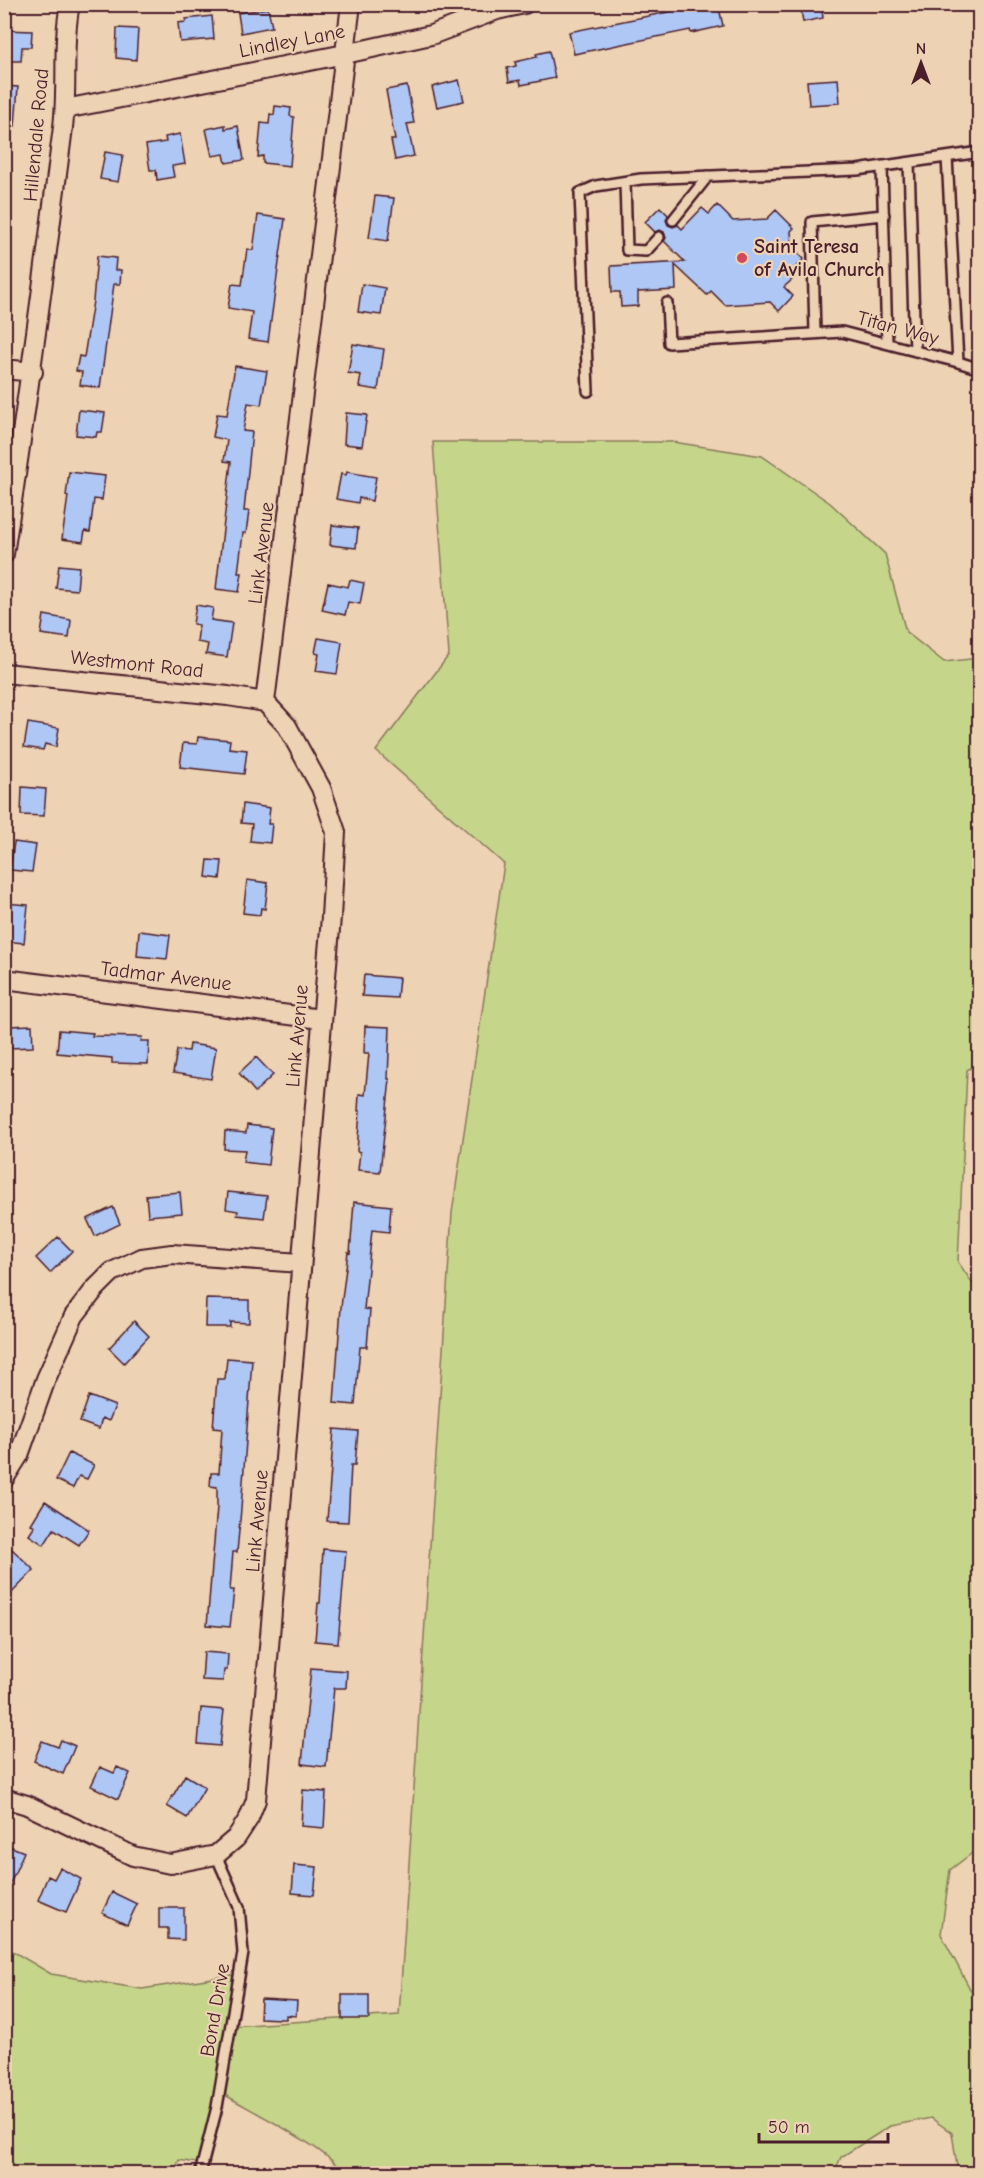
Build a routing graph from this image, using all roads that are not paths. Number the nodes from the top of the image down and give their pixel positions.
1 (70, 4) edge
2 (351, 4) edge
3 (524, 4) edge
4 (345, 54) junction
5 (65, 109) junction
6 (980, 152) edge
7 (947, 157) junction
8 (909, 163) junction
9 (882, 166) junction
10 (708, 176) junction
11 (625, 182) junction
12 (884, 215) junction
13 (673, 220) dead end
14 (659, 237) dead end
15 (667, 303) dead end
16 (815, 333) junction
17 (887, 343) junction
18 (915, 351) junction
19 (958, 362) junction
20 (4, 369) edge
21 (980, 369) edge
22 (33, 372) junction
23 (588, 392) dead end
24 (4, 554) edge
25 (4, 673) edge
26 (265, 702) junction
27 (4, 979) edge
28 (321, 1018) junction
29 (301, 1263) junction
30 (4, 1479) edge
31 (4, 1798) edge
32 (216, 1855) junction
33 (200, 2174) edge

1 - 5 street, Hillendale Road
2 - 4 street, Link Avenue
3 - 4 street, Lindley Lane
4 - 5 street, Lindley Lane
4 - 26 street, Link Avenue
5 - 22 street, Hillendale Road
6 - 7 lane
7 - 8 lane
7 - 19 lane
8 - 9 lane
8 - 18 lane
9 - 10 lane
9 - 12 lane
10 - 11 lane
10 - 13 lane
11 - 14 lane
11 - 23 lane
12 - 16 lane
12 - 17 lane
15 - 16 lane, Titan Way
16 - 17 lane, Titan Way
17 - 18 lane, Titan Way
18 - 19 lane, Titan Way
19 - 21 lane, Titan Way
20 - 22 street
22 - 24 street, Hillendale Road
25 - 26 street, Westmont Road
26 - 28 street, Link Avenue
27 - 28 street, Tadmar Avenue
28 - 29 street, Link Avenue
29 - 30 street
29 - 32 street, Link Avenue
31 - 32 street
32 - 33 lane, Bond Drive

